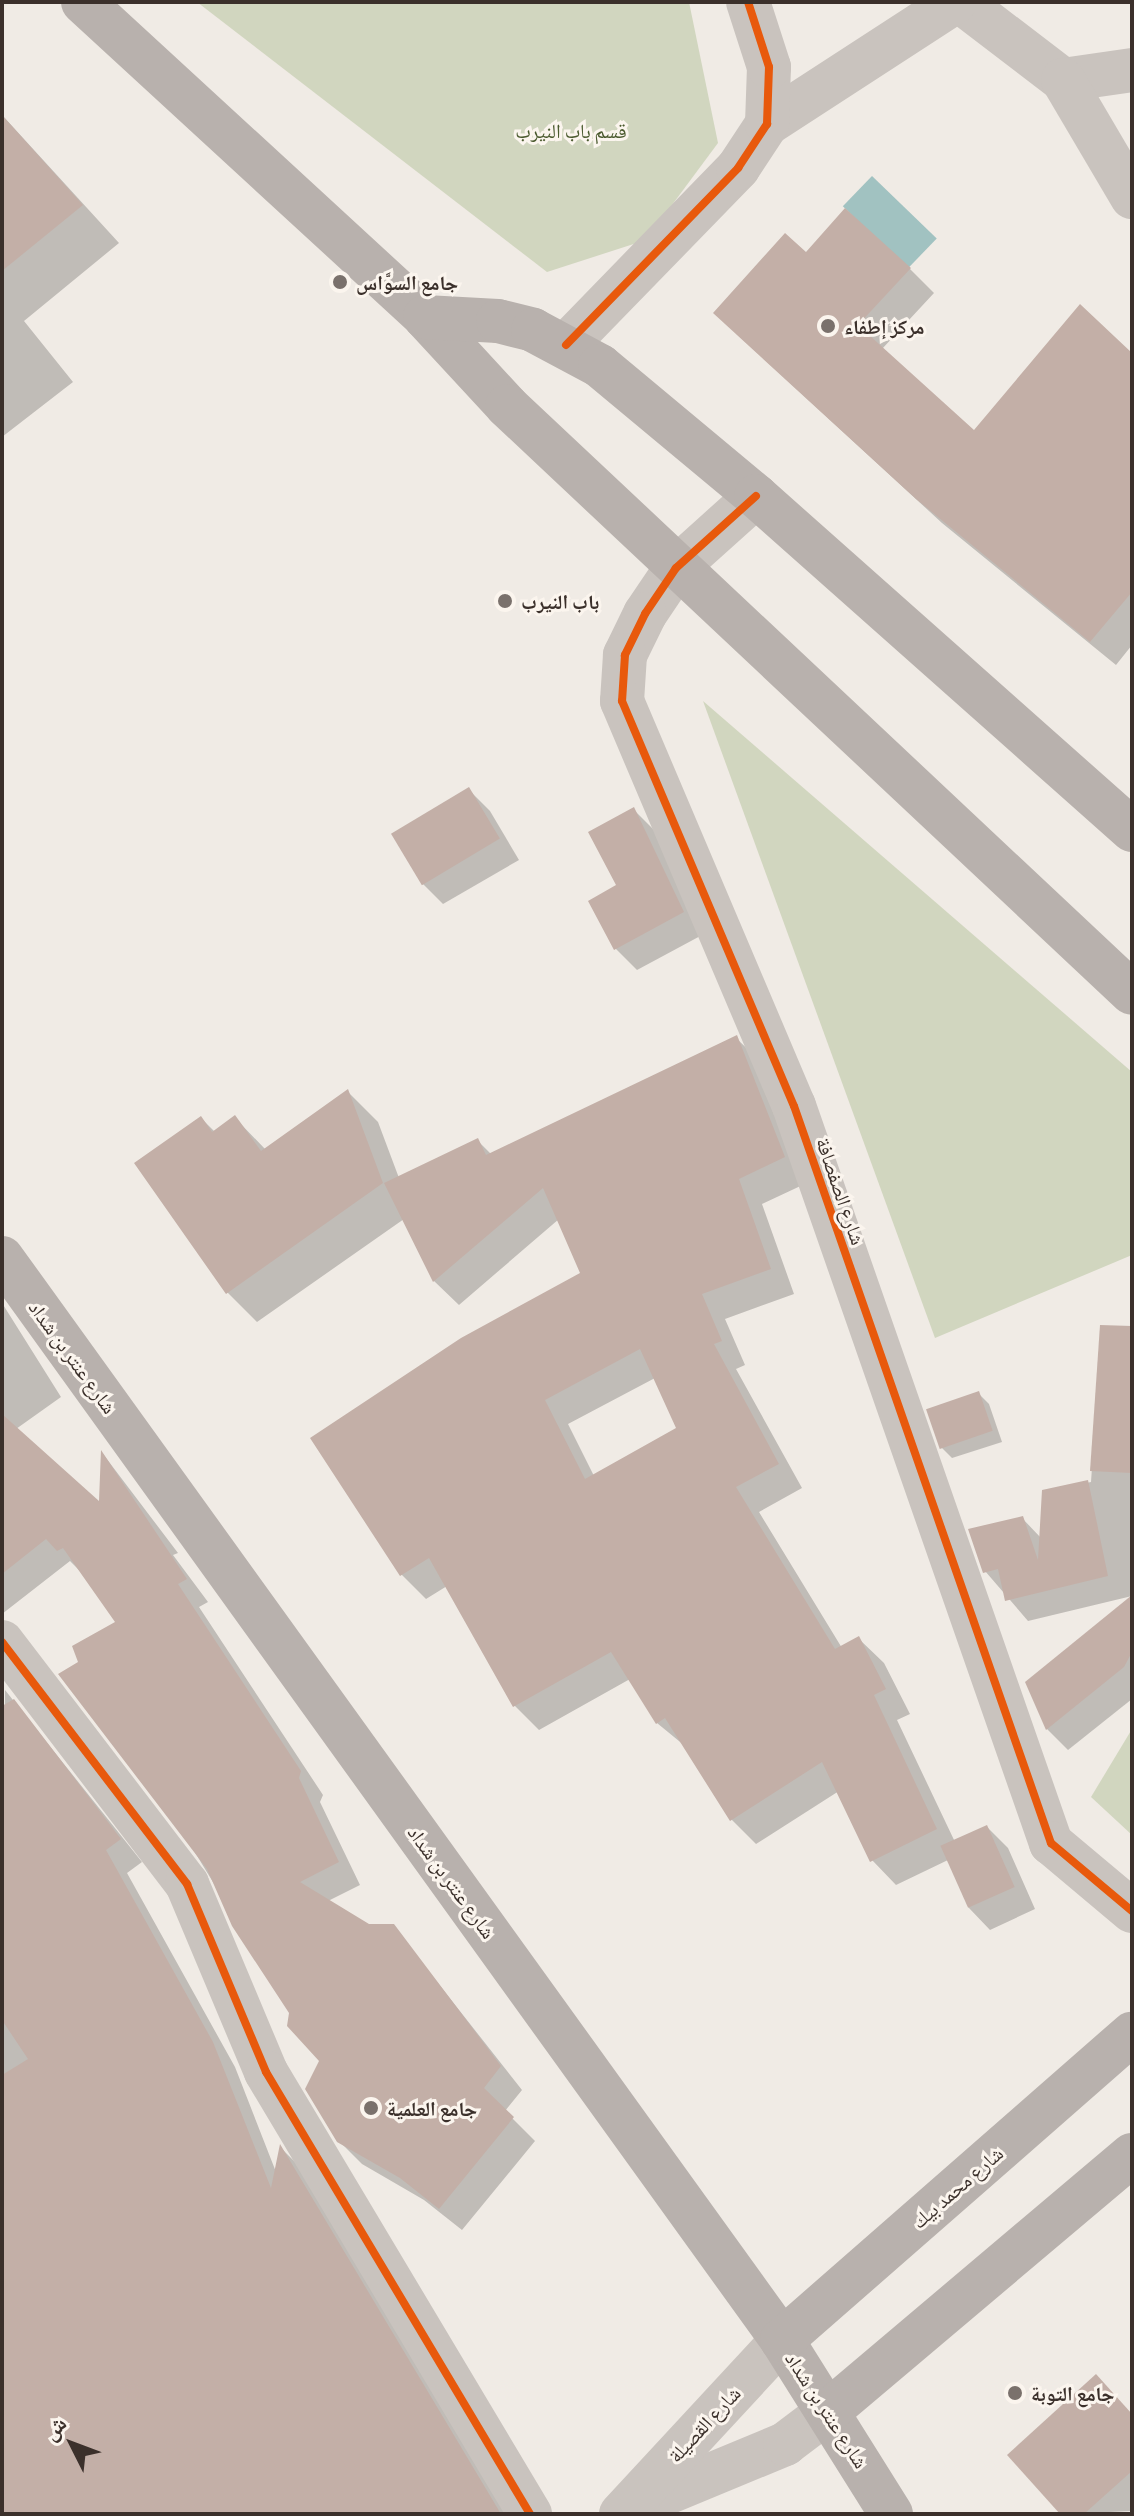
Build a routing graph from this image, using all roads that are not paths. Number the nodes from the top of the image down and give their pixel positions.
1 (83, 2) edge
2 (748, 2) edge
3 (958, 2) edge
4 (1132, 70) edge
5 (1063, 80) junction
6 (767, 124) junction
7 (1132, 197) edge
8 (425, 317) junction
9 (566, 345) junction
10 (756, 496) junction
11 (676, 568) junction
12 (1132, 830) edge
13 (1132, 993) edge
14 (2, 1258) edge
15 (2, 1642) edge
16 (1132, 1911) edge
17 (1132, 2034) edge
18 (1132, 2155) edge
19 (782, 2340) junction
20 (830, 2410) junction
21 (624, 2512) edge
22 (530, 2514) edge
23 (891, 2514) edge

1 - 8 main road
2 - 6 street
3 - 5 street
3 - 6 street
4 - 5 street
5 - 7 street
6 - 9 street
8 - 9 main road
8 - 11 main road
9 - 10 main road
10 - 11 street, شارع الصفصافة
10 - 12 main road
11 - 13 main road
11 - 16 street, شارع الصفصافة
14 - 19 main road, شارع عنتر بن شداد
15 - 22 street
17 - 19 main road, شارع محمد بيك
18 - 20 main road
19 - 20 main road, شارع عنتر بن شداد
19 - 21 street, شارع القصيلة
20 - 21 street, شارع القصيلة
20 - 23 main road, شارع عنتر بن شداد

